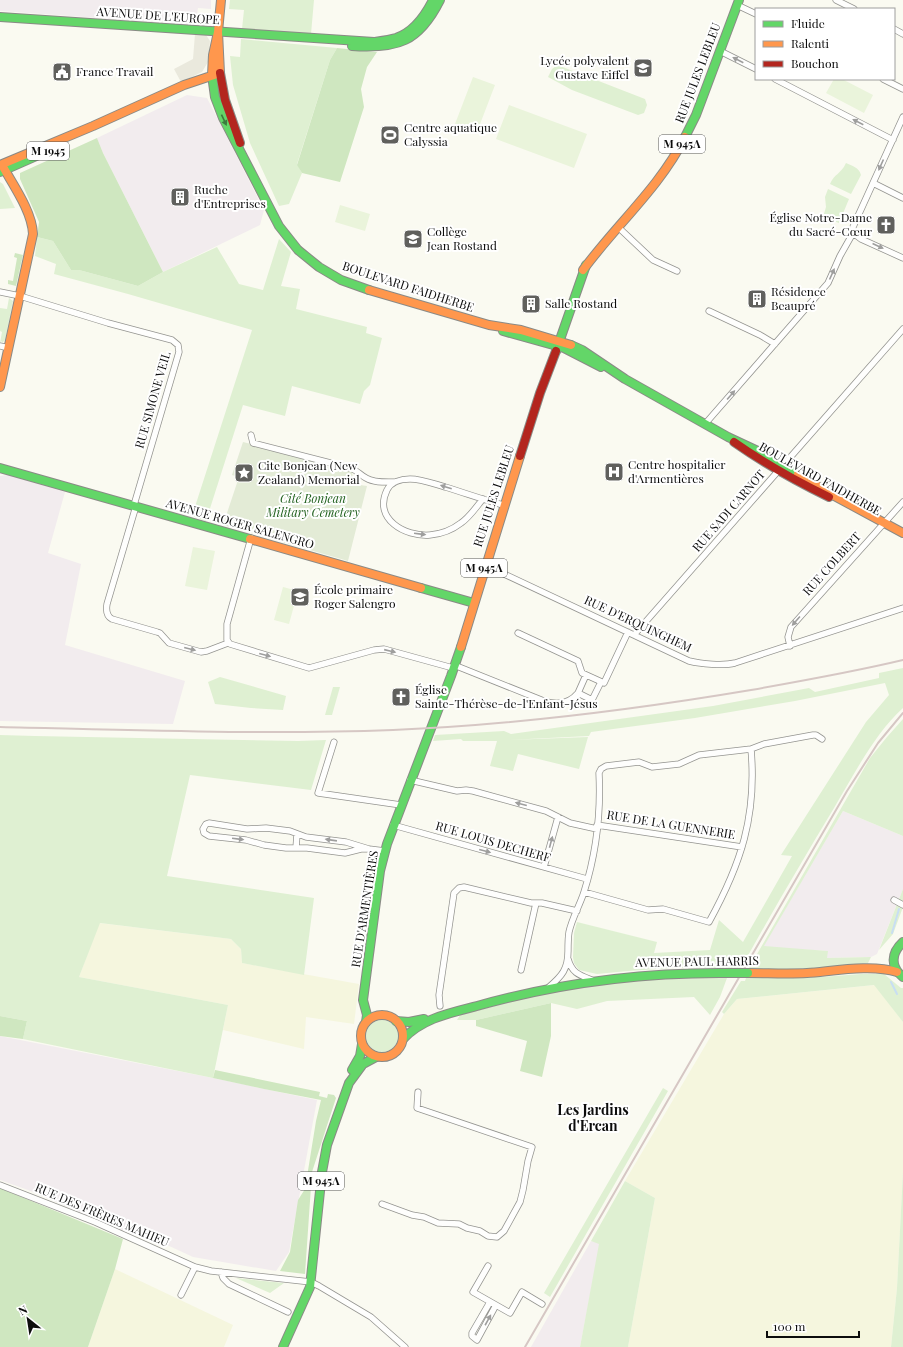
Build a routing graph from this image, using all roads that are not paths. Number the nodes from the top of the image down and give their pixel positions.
1 (221, 0) edge
2 (433, 0) edge
3 (440, 0) edge
4 (836, 0) edge
5 (738, 2) edge
6 (852, 8) edge
7 (755, 13) edge
8 (0, 17) edge
9 (218, 32) junction
10 (290, 37) junction
11 (720, 51) junction
12 (755, 68) edge
13 (216, 74) junction
14 (777, 80) edge
15 (885, 80) edge
16 (903, 89) edge
17 (903, 117) edge
18 (893, 140) junction
19 (1, 166) edge
20 (873, 183) junction
21 (903, 198) edge
22 (618, 227) junction
23 (853, 233) junction
24 (903, 258) edge
25 (677, 271) dead end
26 (0, 292) edge
27 (20, 296) junction
28 (709, 311) dead end
29 (903, 329) edge
30 (556, 343) junction
31 (775, 344) junction
32 (0, 346) edge
33 (9, 348) junction
34 (0, 387) edge
35 (705, 424) junction
36 (251, 435) dead end
37 (0, 468) edge
38 (782, 468) junction
39 (395, 482) junction
40 (483, 499) junction
41 (903, 502) edge
42 (504, 505) junction
43 (135, 506) junction
44 (882, 525) junction
45 (903, 533) edge
46 (250, 538) junction
47 (903, 538) edge
48 (485, 565) junction
49 (474, 603) junction
50 (903, 608) edge
51 (628, 632) junction
52 (518, 633) dead end
53 (634, 635) junction
54 (228, 643) junction
55 (790, 646) junction
56 (454, 667) junction
57 (586, 675) junction
58 (602, 682) junction
59 (578, 693) junction
60 (822, 739) dead end
61 (334, 742) dead end
62 (425, 742) joint
63 (751, 749) junction
64 (410, 780) junction
65 (401, 805) junction
66 (558, 817) junction
67 (393, 826) junction
68 (597, 827) junction
69 (297, 834) junction
70 (742, 847) junction
71 (296, 848) junction
72 (369, 849) junction
73 (385, 851) junction
74 (544, 867) junction
75 (587, 879) junction
76 (584, 892) junction
77 (894, 900) dead end
78 (536, 903) junction
79 (903, 904) edge
80 (577, 911) junction
81 (903, 942) edge
82 (568, 957) junction
83 (893, 957) junction
84 (862, 969) junction
85 (521, 970) dead end
86 (900, 975) edge
87 (592, 980) junction
88 (549, 987) junction
89 (365, 989) junction
90 (440, 1006) dead end
91 (383, 1015) junction
92 (441, 1016) junction
93 (396, 1021) junction
94 (366, 1022) junction
95 (403, 1039) junction
96 (362, 1044) junction
97 (376, 1056) junction
98 (349, 1083) junction
99 (418, 1092) dead end
100 (0, 1185) edge
101 (382, 1204) dead end
102 (488, 1266) dead end
103 (195, 1267) junction
104 (221, 1272) junction
105 (311, 1282) junction
106 (181, 1295) dead end
107 (490, 1302) junction
108 (542, 1304) dead end
109 (496, 1305) junction
110 (288, 1312) dead end
111 (477, 1340) junction
112 (283, 1347) edge
113 (405, 1347) edge
114 (476, 1347) edge

1 - 9 main road, BOULEVARD FAIDHERBE
2 - 10 main road, AVENUE DE L'EUROPE
3 - 10 main road, AVENUE DE L'EUROPE
4 - 6 street
5 - 7 street
5 - 11 main road, RUE JULES LEBLEU / M 945A
8 - 9 main road, AVENUE DE L'EUROPE
9 - 10 main road, AVENUE DE L'EUROPE
9 - 13 main road, BOULEVARD FAIDHERBE
12 -> 11 street
11 - 22 main road, RUE JULES LEBLEU / M 945A
13 - 19 main road, M 1945
13 - 30 main road, BOULEVARD FAIDHERBE
18 -> 14 street
15 - 16 street
17 - 18 street
18 -> 20 street
19 - 27 main road
20 - 21 street
20 - 23 street
22 - 25 street
22 - 30 main road, RUE JULES LEBLEU / M 945A
23 -> 24 street
31 -> 23 street
26 - 27 street
27 - 33 main road
27 - 43 street, RUE SIMONE VEIL
28 - 31 street
29 - 38 street, RUE SADI CARNOT
30 - 35 main road, BOULEVARD FAIDHERBE
30 - 42 main road, RUE JULES LEBLEU / M 945A
35 -> 31 street
32 - 33 street
33 - 34 main road
35 - 38 main road, BOULEVARD FAIDHERBE
36 - 39 street
37 - 43 main road, AVENUE ROGER SALENGRO
38 - 44 main road, BOULEVARD FAIDHERBE
38 - 53 street, RUE SADI CARNOT
40 -> 39 street
39 -> 40 street
40 - 42 street
41 - 44 street, RUE COLBERT
42 - 48 main road, RUE JULES LEBLEU / M 945A
43 - 46 main road, AVENUE ROGER SALENGRO
43 -> 54 street
44 - 45 main road, BOULEVARD FAIDHERBE
44 - 47 main road, BOULEVARD FAIDHERBE
44 -> 55 street, RUE COLBERT
46 - 49 main road, AVENUE ROGER SALENGRO
46 - 54 street
48 - 49 main road, RUE JULES LEBLEU / M 945A
48 - 51 street, RUE D'ERQUINGHEM
49 - 56 main road, RUE JULES LEBLEU / M 945A
50 - 55 street, RUE D'ERQUINGHEM
51 - 53 street, RUE D'ERQUINGHEM
51 - 58 street
52 - 57 street
53 - 55 street, RUE D'ERQUINGHEM
54 -> 56 street
56 - 59 street
56 - 62 main road, RUE JULES LEBLEU / M 945A
57 - 58 street
57 - 59 street
58 - 59 street
60 - 63 street
61 - 65 street
62 - 64 main road, RUE D'ARMENTIÈRES / M 945A
63 - 68 street
63 - 70 street
64 - 65 main road, RUE D'ARMENTIÈRES / M 945A
66 -> 64 street, RUE DE LA GUENNERIE
65 - 67 main road, RUE D'ARMENTIÈRES / M 945A
66 - 68 street, RUE DE LA GUENNERIE
74 -> 66 street
67 - 73 main road, RUE D'ARMENTIÈRES / M 945A
67 -> 74 street, RUE LOUIS DECHERF
68 - 70 street, RUE DE LA GUENNERIE
68 - 75 street
69 - 71 street
69 -> 71 street
72 -> 69 street
70 - 76 street
71 - 72 street
72 - 73 street
73 - 89 main road, RUE D'ARMENTIÈRES / M 945A
74 - 75 street, RUE LOUIS DECHERF
75 - 76 street
76 - 80 street
77 - 79 street
78 - 80 street
78 - 85 street
78 - 90 street
80 - 82 street
81 - 83 main road
82 - 87 street
82 - 88 street
83 - 84 main road, AVENUE PAUL HARRIS
83 - 86 main road, AVENUE PAUL HARRIS
84 - 86 main road, AVENUE PAUL HARRIS
84 - 87 main road, AVENUE PAUL HARRIS, bridge
87 - 88 main road, AVENUE PAUL HARRIS
88 - 92 main road, AVENUE PAUL HARRIS
89 - 91 main road, RUE D'ARMENTIÈRES / M 945A
89 - 94 main road, RUE D'ARMENTIÈRES / M 945A
91 - 93 main road
91 - 94 main road
92 - 93 main road, AVENUE PAUL HARRIS
92 - 95 main road, AVENUE PAUL HARRIS
93 - 95 main road
94 - 96 main road
95 - 97 main road
96 - 97 main road
96 - 98 main road, M 945A
97 - 98 main road, M 945A
98 - 105 main road, M 945A
99 - 101 street
100 - 103 street, RUE DES FRÈRES MAHIEU
102 - 107 street
103 - 104 street, RUE DES FRÈRES MAHIEU
103 - 106 street
104 - 105 street, RUE DES FRÈRES MAHIEU
104 - 110 street
105 - 112 main road, M 945A
105 - 113 street
107 - 109 street
107 - 111 street
108 - 109 street
111 -> 109 street
111 - 114 street

